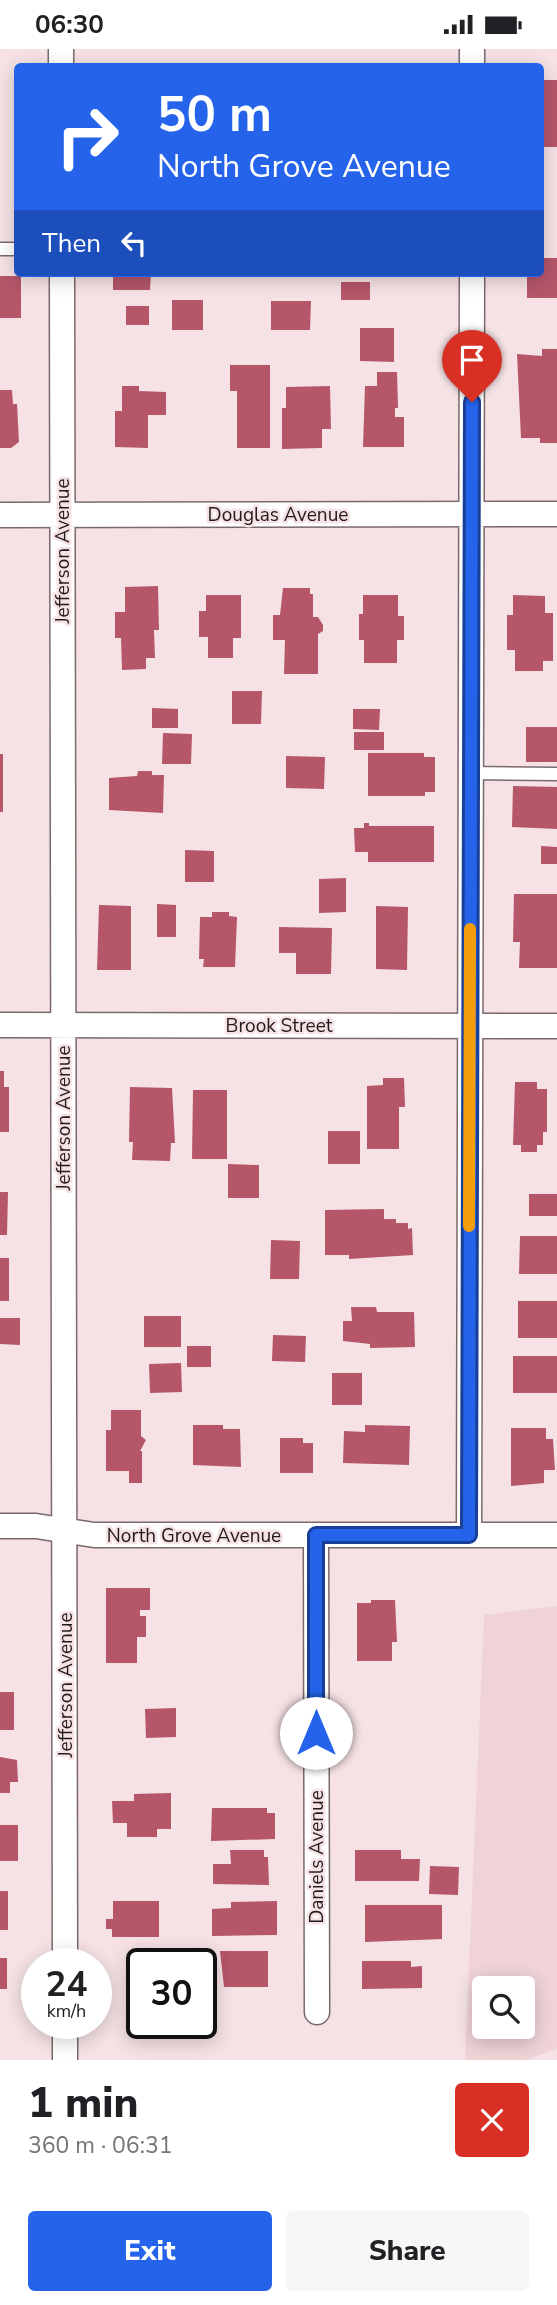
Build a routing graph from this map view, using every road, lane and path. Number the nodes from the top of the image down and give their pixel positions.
1 (62, 277) edge
2 (472, 277) edge
3 (473, 514) junction
4 (557, 514) edge
5 (0, 515) edge
6 (62, 515) junction
7 (471, 773) junction
8 (557, 774) edge
9 (0, 1025) edge
10 (62, 1025) junction
11 (469, 1025) junction
12 (557, 1026) edge
13 (0, 1526) edge
14 (65, 1529) junction
15 (316, 1535) junction
16 (469, 1535) junction
17 (557, 1535) edge
18 (65, 1948) edge
19 (317, 2012) dead end
20 (65, 2039) edge
21 (65, 2060) edge

1 - 6 street, Jefferson Avenue
2 - 3 street
3 - 4 street, Douglas Avenue
3 - 6 street, Douglas Avenue
3 - 7 street
5 - 6 street, Douglas Avenue
6 - 10 street, Jefferson Avenue
7 - 8 lane
7 - 11 street
9 - 10 street, Brook Street
10 - 11 street, Brook Street
10 - 14 street, Jefferson Avenue
11 - 12 street, Brook Street
11 - 16 street
13 - 14 street, North Grove Avenue
14 - 15 street, North Grove Avenue
14 - 18 street, Jefferson Avenue
15 - 16 street, North Grove Avenue
15 - 19 street, Daniels Avenue
16 - 17 street, North Grove Avenue
20 - 21 street

